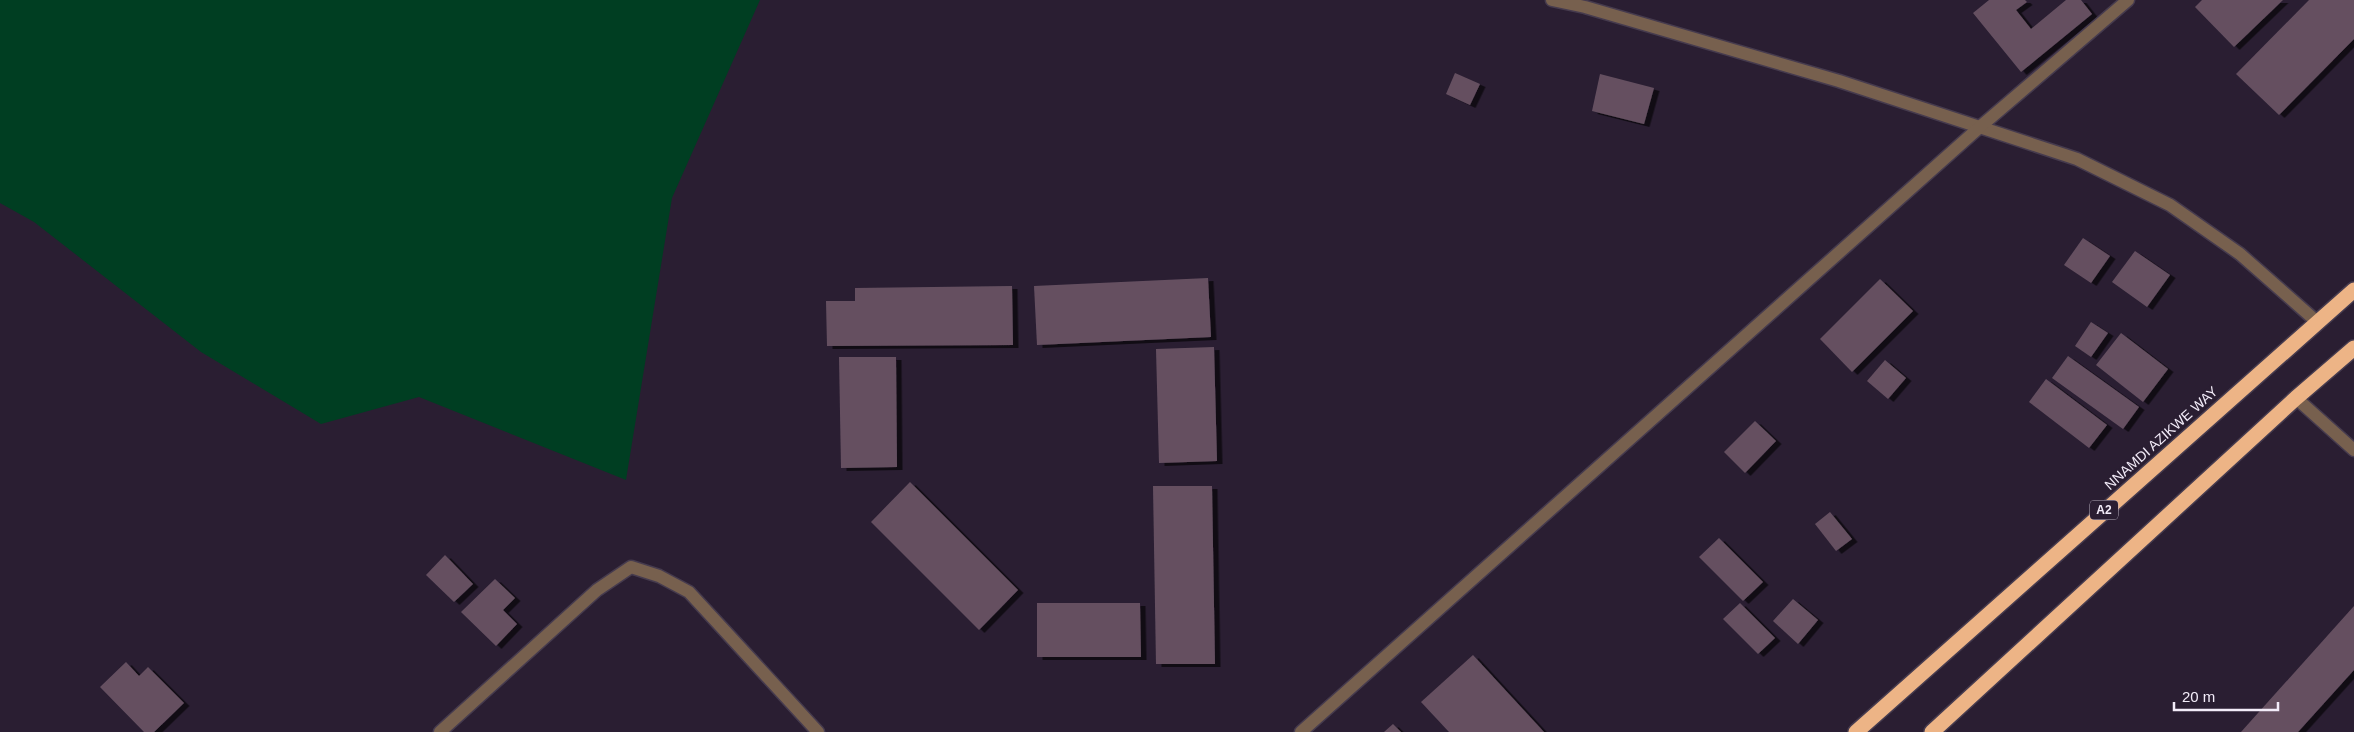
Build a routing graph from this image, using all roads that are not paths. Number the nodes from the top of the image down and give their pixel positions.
1 (1552, 0) edge
2 (2128, 0) edge
3 (1981, 126) junction
4 (2354, 290) edge
5 (2316, 321) junction
6 (2354, 348) edge
7 (2296, 398) junction
8 (2354, 450) edge
9 (440, 732) edge
10 (818, 732) edge
11 (1301, 732) edge
12 (1856, 732) edge
13 (1932, 732) edge

1 - 3 street
2 - 3 street
3 - 5 street
3 - 11 street
4 - 5 highway, NNAMDI AZIKWE WAY / A2
5 - 12 highway, NNAMDI AZIKWE WAY / A2
6 - 7 highway
7 - 8 street
7 - 13 highway
9 - 10 street

